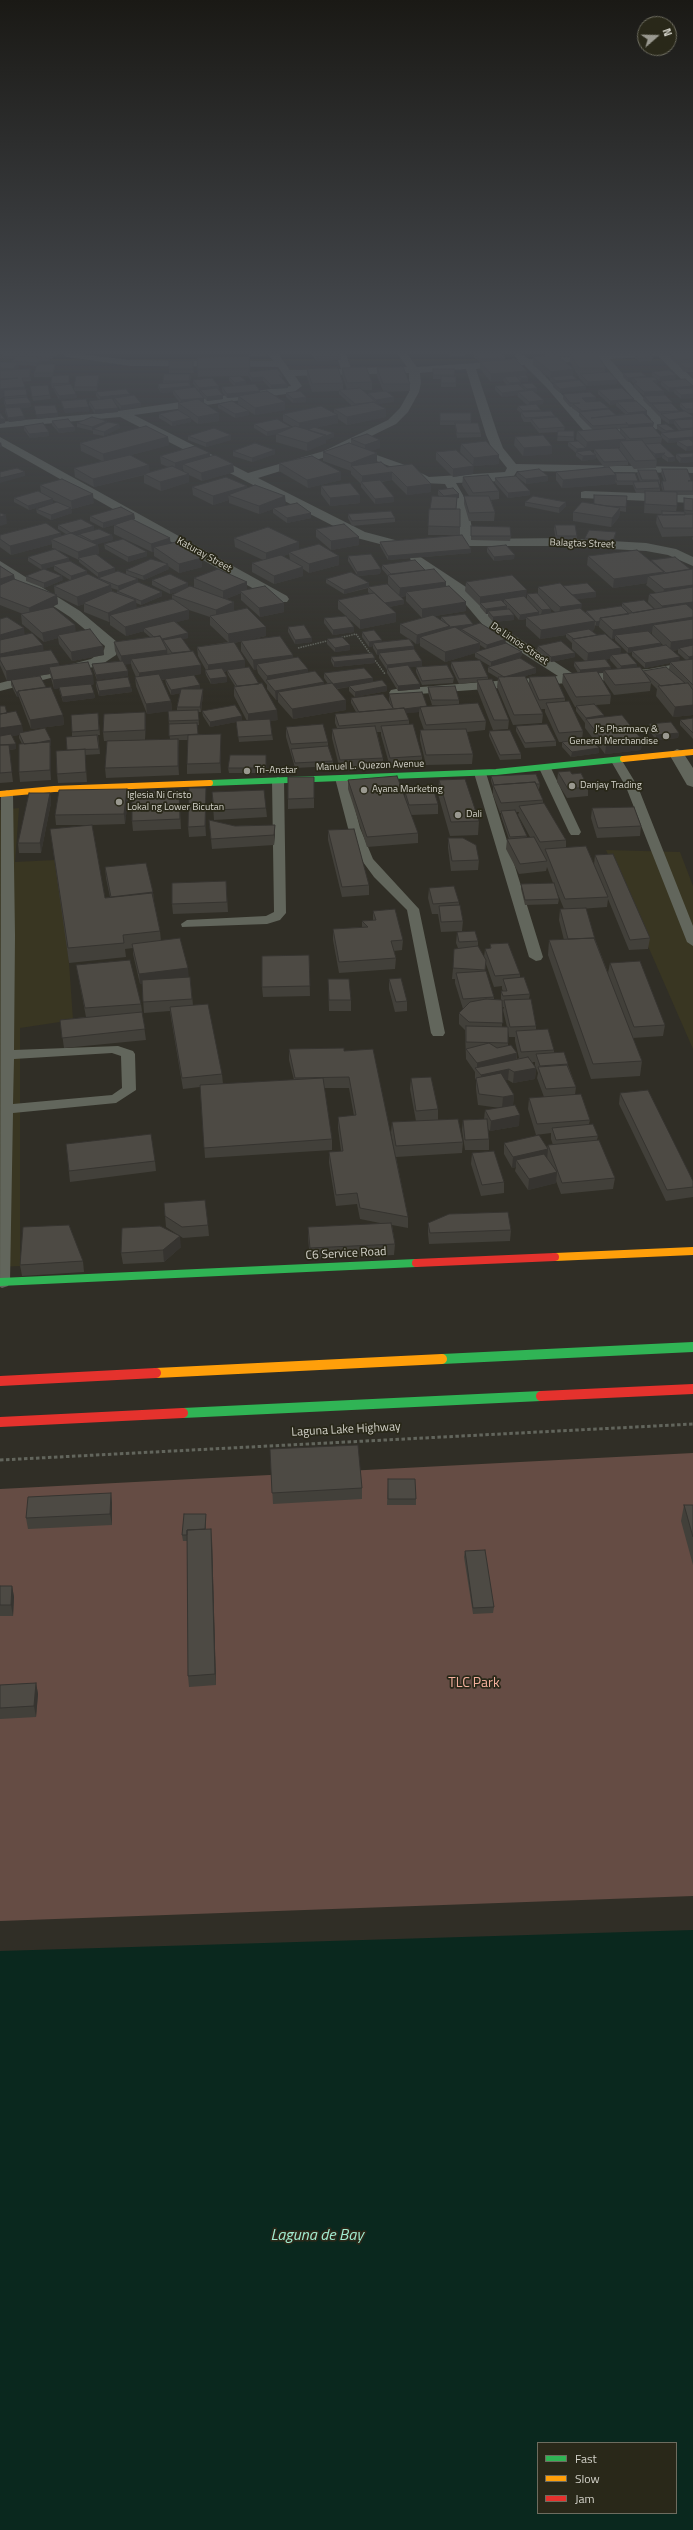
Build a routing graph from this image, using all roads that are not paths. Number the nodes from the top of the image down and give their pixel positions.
1 (53, 470) edge
2 (234, 470) edge
3 (272, 470) edge
4 (407, 470) edge
5 (511, 470) edge
6 (616, 470) edge
7 (689, 470) edge
8 (248, 477) junction
9 (449, 481) junction
10 (585, 495) dead end
11 (693, 499) edge
12 (415, 544) edge
13 (416, 558) edge
14 (693, 562) edge
15 (0, 565) edge
16 (282, 599) edge
17 (693, 665) edge
18 (572, 679) junction
19 (0, 688) edge
20 (396, 693) edge
21 (693, 752) edge
22 (676, 754) junction
23 (618, 761) junction
24 (545, 768) junction
25 (480, 772) junction
26 (341, 778) junction
27 (278, 780) junction
28 (693, 782) edge
29 (4, 794) edge
30 (575, 832) dead end
31 (187, 924) dead end
32 (693, 942) edge
33 (536, 957) dead end
34 (438, 1033) dead end
35 (6, 1055) junction
36 (4, 1115) edge
37 (693, 1251) edge
38 (1, 1282) edge
39 (693, 1348) edge
40 (0, 1381) edge
41 (693, 1389) edge
42 (0, 1422) edge

1 - 16 street, Katuray Street
2 - 8 street
3 - 8 street
4 - 9 street
5 - 9 street
6 - 7 street
8 - 12 street
9 - 14 street, Balagtas Street
10 - 11 street
13 - 18 street, De Limos Street
15 - 19 street
17 - 18 street
18 - 20 street
21 - 22 main road, Manuel L. Quezon Avenue
22 - 23 main road, Manuel L. Quezon Avenue
22 - 28 street
23 - 24 main road, Manuel L. Quezon Avenue
23 - 32 lane
24 - 25 main road, Manuel L. Quezon Avenue
24 - 30 lane
25 - 26 main road, Manuel L. Quezon Avenue
25 - 33 lane
26 - 27 main road, Manuel L. Quezon Avenue
26 - 34 lane
27 - 29 main road, Manuel L. Quezon Avenue
27 - 31 lane
29 - 35 lane
35 - 36 lane
35 - 36 lane
36 - 38 lane
37 - 38 main road, C6 Service Road
39 - 40 main road
41 - 42 main road, Laguna Lake Highway

